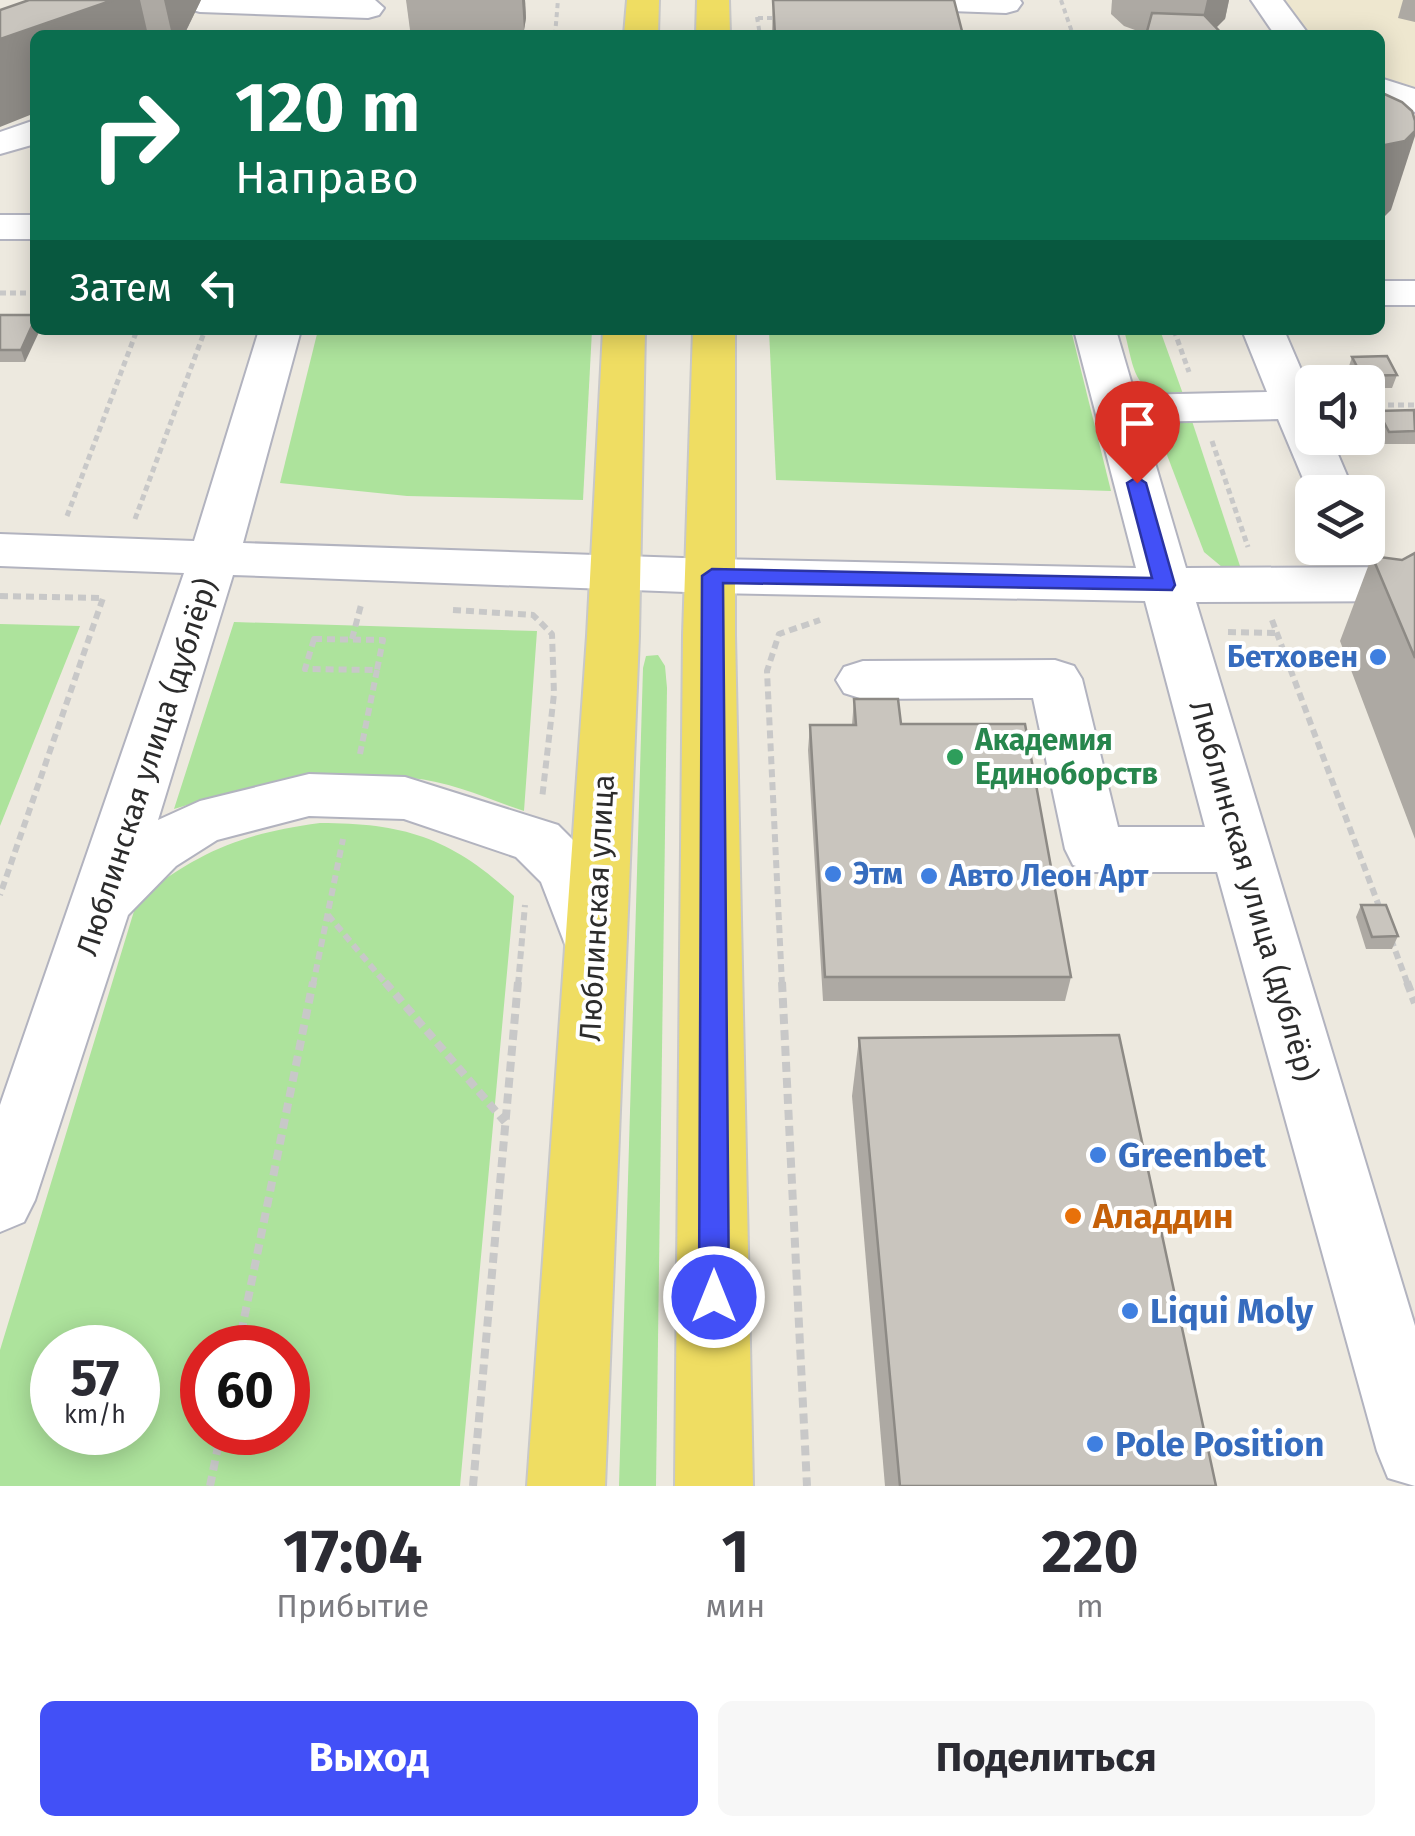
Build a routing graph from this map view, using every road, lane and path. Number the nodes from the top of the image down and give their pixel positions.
1 (558, 0) edge
2 (642, 0) edge
3 (713, 0) edge
4 (922, 0) edge
5 (1062, 0) edge
6 (1268, 0) edge
7 (221, 1) edge
8 (1006, 2) edge
9 (748, 11) dead end
10 (366, 14) edge
11 (758, 18) junction
12 (786, 18) edge
13 (217, 30) edge
14 (555, 30) edge
15 (640, 30) edge
16 (713, 30) edge
17 (759, 30) edge
18 (1014, 30) edge
19 (1072, 30) edge
20 (1289, 30) edge
21 (1385, 90) edge
22 (1415, 100) edge
23 (1415, 292) edge
24 (30, 293) edge
25 (1385, 293) edge
26 (0, 294) edge
27 (134, 335) edge
28 (203, 335) edge
29 (279, 335) edge
30 (624, 335) edge
31 (714, 335) edge
32 (1096, 335) edge
33 (1176, 335) edge
34 (1266, 335) edge
35 (1294, 405) junction
36 (1385, 405) edge
37 (1415, 405) edge
38 (1201, 407) junction
39 (1116, 409) junction
40 (1324, 475) edge
41 (131, 528) dead end
42 (60, 531) dead end
43 (1248, 548) dead end
44 (0, 550) edge
45 (216, 560) junction
46 (613, 573) junction
47 (712, 576) junction
48 (1415, 584) edge
49 (1165, 585) junction
50 (0, 596) edge
51 (380, 606) dead end
52 (438, 609) dead end
53 (1272, 617) dead end
54 (1217, 632) dead end
55 (1277, 633) junction
56 (779, 634) dead end
57 (352, 639) junction
58 (377, 670) junction
59 (863, 680) dead end
60 (351, 795) junction
61 (537, 841) junction
62 (1240, 850) junction
63 (3, 880) edge
64 (0, 895) edge
65 (102, 907) junction
66 (1380, 911) edge
67 (328, 914) junction
68 (1387, 929) edge
69 (594, 947) junction
70 (1415, 1004) edge
71 (506, 1122) junction
72 (0, 1200) edge
73 (243, 1325) edge
74 (1415, 1451) edge
75 (216, 1455) edge
76 (210, 1486) edge
77 (474, 1486) edge
78 (566, 1486) edge
79 (714, 1486) edge
80 (807, 1486) edge

1 - 14 path
2 - 15 main road
3 - 16 main road
4 - 8 street
5 - 19 path
6 - 20 street
7 - 10 street
7 - 13 street
8 - 18 street
9 - 11 path
11 - 12 path
11 - 17 path
21 - 22 street
23 - 25 street
24 - 26 path
27 - 42 path
28 - 41 path
29 - 45 street, Люблинская улица (дублёр)
30 - 46 main road, Люблинская улица
31 - 47 main road
32 - 39 street, Люблинская улица (дублёр)
33 - 38 path
34 - 35 street
35 - 38 street
35 - 40 street
36 - 37 path
38 - 39 street
38 - 43 path
39 - 49 street, Люблинская улица (дублёр)
44 - 45 street
45 - 46 street
45 - 65 street, Люблинская улица (дублёр)
46 - 47 street
46 - 69 main road, Люблинская улица
47 - 49 street
47 - 79 main road
48 - 49 street
49 - 62 street, Люблинская улица (дублёр)
50 - 63 path
51 - 57 path
52 - 61 path
53 - 55 path
54 - 55 path
55 - 66 path
56 - 80 path
57 - 58 path
57 - 58 path
58 - 60 path
59 - 62 street
60 - 61 street
60 - 65 street
60 - 67 path
61 - 69 street
61 - 71 path
62 - 74 street, Люблинская улица (дублёр)
63 - 64 path
65 - 72 street, Люблинская улица (дублёр)
67 - 71 path
67 - 73 path
68 - 70 path
69 - 78 main road, Люблинская улица
71 - 77 path
75 - 76 path

